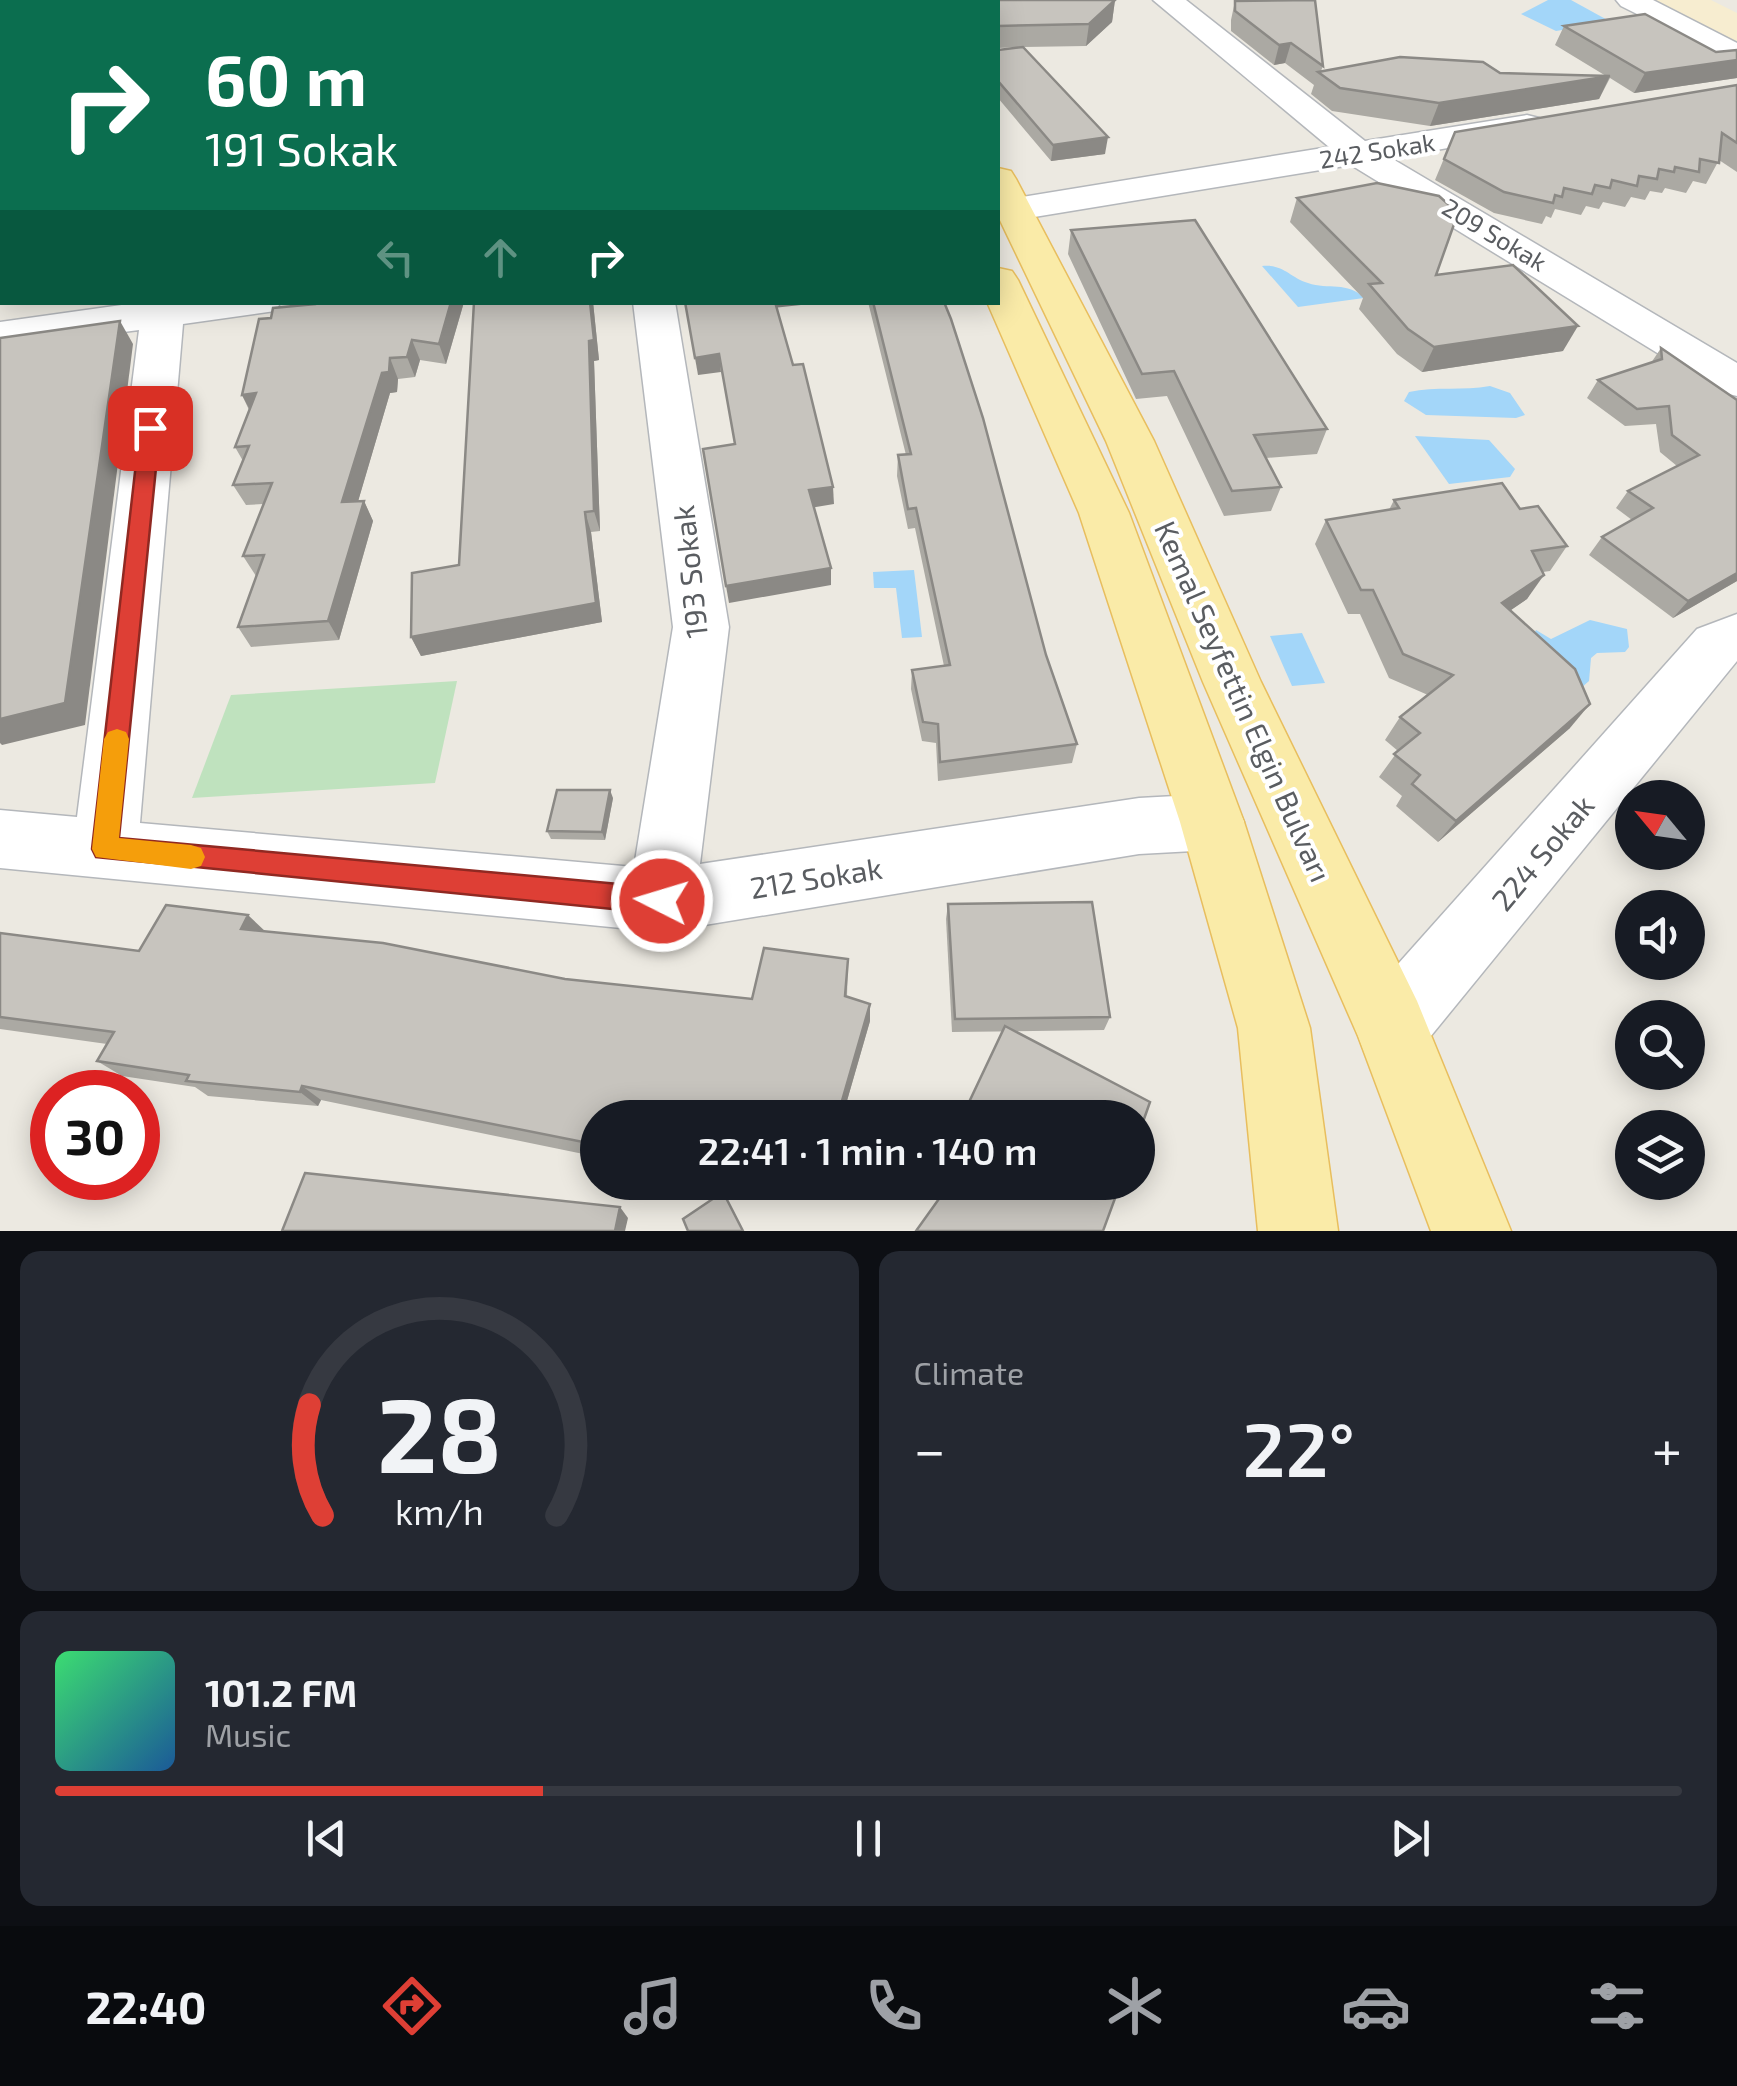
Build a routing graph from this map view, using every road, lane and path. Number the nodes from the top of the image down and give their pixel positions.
1 (1168, 0) edge
2 (1631, 0) edge
3 (1737, 54) edge
4 (1567, 118) edge
5 (1359, 154) junction
6 (1007, 194) edge
7 (1000, 284) edge
8 (212, 305) edge
9 (654, 305) edge
10 (163, 308) edge
11 (0, 336) edge
12 (1737, 382) edge
13 (1737, 636) edge
14 (1212, 822) junction
15 (0, 839) edge
16 (105, 849) junction
17 (662, 901) junction
18 (1391, 1028) junction
19 (1298, 1231) edge
20 (1471, 1231) edge

1 - 5 street, 209 Sokak
2 - 3 street
4 - 5 street, 242 Sokak
5 - 6 street, 242 Sokak
5 - 12 street, 209 Sokak
6 - 18 main road, Kemal Seyfettin Elgin Bulvarı
7 - 14 main road, Kemal Seyfettin Elgin Bulvarı
8 - 10 street
9 - 17 street, 193 Sokak
10 - 11 street
10 - 16 street
13 - 18 street, 224 Sokak
14 - 17 street, 212 Sokak
14 - 19 main road, Kemal Seyfettin Elgin Bulvarı
15 - 16 street, 212 Sokak
16 - 17 street, 212 Sokak
18 - 20 main road, Kemal Seyfettin Elgin Bulvarı

